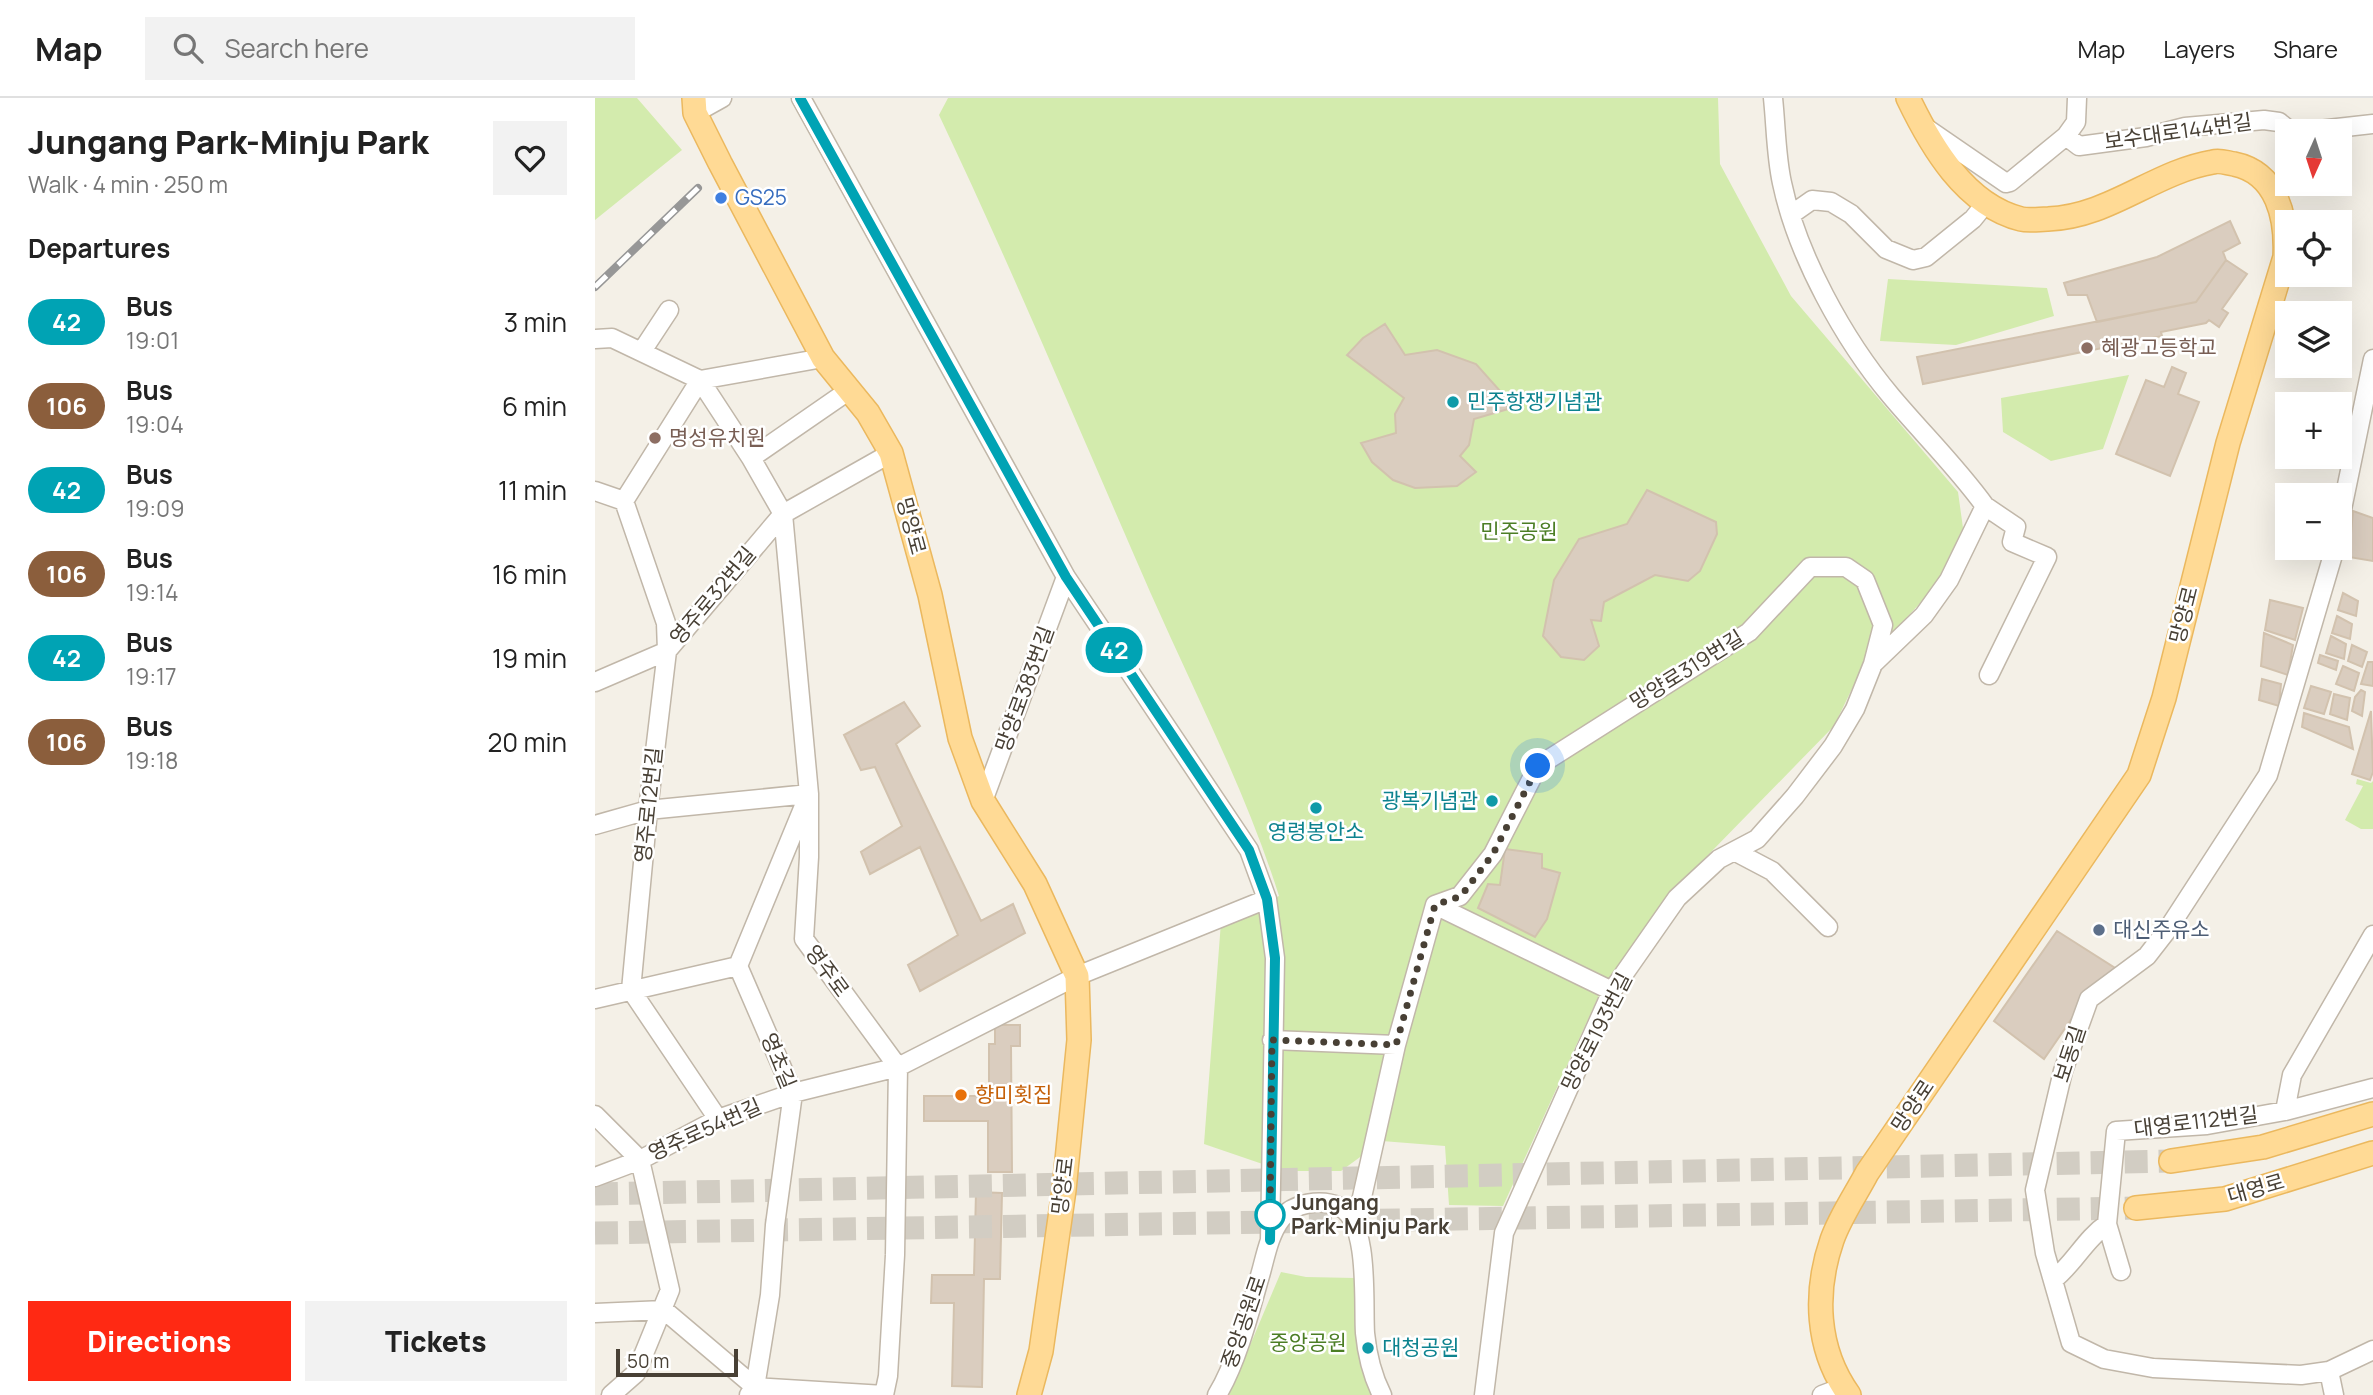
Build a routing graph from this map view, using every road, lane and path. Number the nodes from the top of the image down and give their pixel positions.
1 (722, 98) edge
2 (800, 98) edge
3 (1773, 98) edge
4 (1908, 98) edge
5 (2077, 98) edge
6 (695, 105) edge
7 (2275, 121) edge
8 (1920, 124) junction
9 (2373, 124) edge
10 (2352, 126) edge
11 (2066, 136) junction
12 (1986, 203) junction
13 (1792, 214) junction
14 (669, 310) dead end
15 (595, 339) edge
16 (642, 351) junction
17 (823, 358) junction
18 (2373, 359) edge
19 (700, 380) junction
20 (848, 391) junction
21 (891, 453) junction
22 (751, 457) junction
23 (2347, 483) edge
24 (595, 491) edge
25 (624, 501) junction
26 (1985, 506) junction
27 (783, 514) junction
28 (2331, 560) edge
29 (1066, 577) junction
30 (667, 650) junction
31 (1873, 664) junction
32 (1989, 674) dead end
33 (595, 682) edge
34 (809, 794) junction
35 (983, 801) junction
36 (648, 810) junction
37 (595, 825) edge
38 (1734, 851) junction
39 (1267, 899) junction
40 (1435, 905) junction
41 (1828, 928) dead end
42 (2373, 935) edge
43 (738, 966) junction
44 (1077, 976) junction
45 (631, 990) junction
46 (1612, 991) junction
47 (595, 999) edge
48 (1272, 1040) junction
49 (1396, 1045) junction
50 (898, 1067) junction
51 (2373, 1088) edge
52 (793, 1093) junction
53 (2284, 1111) junction
54 (2373, 1114) edge
55 (595, 1115) edge
56 (718, 1119) junction
57 (2373, 1131) edge
58 (2263, 1147) junction
59 (2373, 1153) edge
60 (640, 1160) junction
61 (2171, 1161) tunnel mouth
62 (595, 1177) edge
63 (2136, 1208) tunnel mouth
64 (1356, 1224) junction
65 (2107, 1224) junction
66 (1270, 1240) junction
67 (2121, 1271) dead end
68 (2053, 1280) junction
69 (664, 1310) junction
70 (595, 1313) edge
71 (2373, 1350) edge
72 (2329, 1371) junction
73 (752, 1391) edge
74 (1838, 1392) edge
75 (611, 1395) edge
76 (884, 1395) edge
77 (1029, 1395) edge
78 (1217, 1395) edge
79 (1382, 1395) edge
80 (1484, 1395) edge
81 (2334, 1395) edge

1 - 6 street
2 - 29 street
3 - 13 street
4 - 8 main road, 망양로
5 - 11 street
6 - 17 main road, 망양로
7 - 11 street, 보수대로144번길
8 - 11 street
8 - 12 main road, 망양로
9 - 10 street
12 - 13 street
12 - 74 main road, 망양로
13 - 26 street
14 - 16 street
15 - 16 street, 영주로
16 - 19 street, 영주로
17 - 19 street
17 - 20 main road, 망양로
18 - 23 street
19 - 22 street, 영주로
19 - 25 street
20 - 21 main road, 망양로
20 - 22 street
21 - 27 street
21 - 35 main road, 망양로
22 - 27 street, 영주로
24 - 25 street
25 - 30 street, 영주로12번길
26 - 31 street
26 - 32 street
27 - 30 street, 영주로32번길
27 - 34 street, 영주로
28 - 68 street, 보동길
29 - 35 street, 망양로383번길
29 - 39 street
30 - 33 street, 영주로32번길
30 - 36 street, 영주로12번길
31 - 38 street, 망양로193번길
31 - 40 street, 망양로319번길
34 - 36 street
34 - 43 street
34 - 50 street, 영주로
35 - 44 main road, 망양로
36 - 37 street
36 - 45 street, 영주로12번길
38 - 41 street
38 - 46 street, 망양로193번길
39 - 44 street
39 - 48 street
40 - 46 street
40 - 49 street
42 - 53 street
43 - 45 street
43 - 52 street, 영초길
44 - 50 street, 영주로54번길
44 - 77 main road, 망양로
45 - 47 street
45 - 56 street
46 - 80 street, 망양로193번길
48 - 49 street
48 - 66 street
49 - 64 street
50 - 52 street, 영주로54번길
50 - 76 street
51 - 53 street, 대영로112번길
52 - 56 street, 영주로54번길
52 - 73 street, 영초길
53 - 65 street, 대영로112번길
54 - 58 main road, 대영로
55 - 60 street
56 - 60 street, 영주로54번길
57 - 58 main road
58 - 61 main road, 대영로
59 - 63 main road, 대영로
60 - 62 street, 영주로54번길
60 - 69 street
64 - 66 street, 중앙공원로
64 - 79 street
65 - 67 street, 대영로112번길
65 - 68 street
66 - 78 street, 중앙공원로
68 - 72 street, 보동길
69 - 70 street
69 - 73 street
69 - 75 street
71 - 72 street, 보동길
72 - 81 street
73 - 76 street

